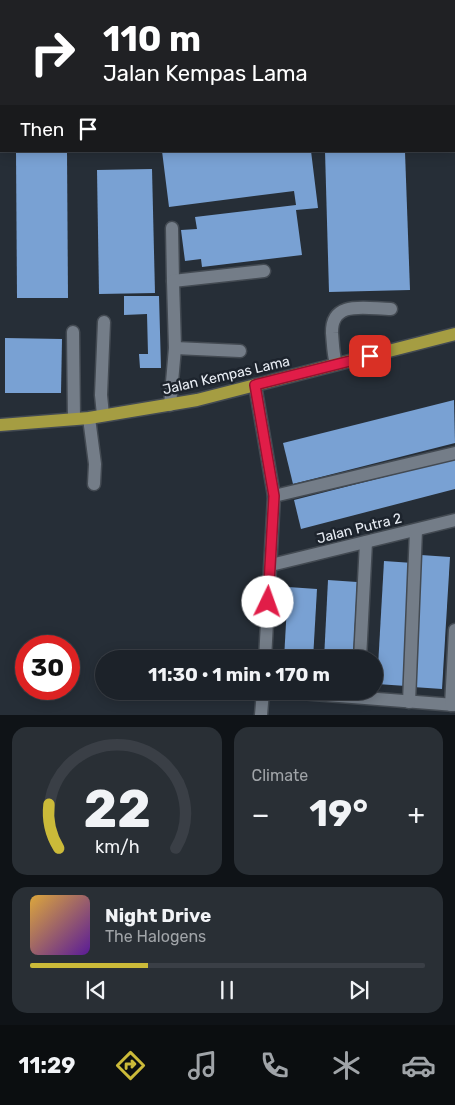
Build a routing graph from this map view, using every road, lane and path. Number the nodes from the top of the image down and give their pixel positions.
1 (172, 228) dead end
2 (264, 271) dead end
3 (173, 281) junction
4 (391, 309) dead end
5 (104, 322) dead end
6 (74, 332) dead end
7 (455, 334) edge
8 (175, 348) junction
9 (240, 351) dead end
10 (336, 364) junction
11 (255, 385) junction
12 (170, 405) junction
13 (103, 416) junction
14 (89, 418) junction
15 (74, 419) junction
16 (0, 425) edge
17 (455, 453) edge
18 (94, 484) dead end
19 (274, 496) junction
20 (455, 520) edge
21 (416, 530) junction
22 (366, 542) junction
23 (271, 565) junction
24 (455, 630) edge
25 (266, 650) edge
26 (360, 650) edge
27 (383, 698) edge
28 (262, 700) edge
29 (408, 702) junction
30 (453, 705) edge
31 (261, 715) edge

1 - 3 street
2 - 3 street
3 - 8 street
4 - 10 street
5 - 13 street
6 - 15 street
7 - 10 main road, Jalan Kempas Lama
8 - 9 street
8 - 12 street
10 - 11 main road, Jalan Kempas Lama
11 - 12 main road, Jalan Kempas Lama
11 - 19 street
12 - 13 main road, Jalan Kempas Lama
13 - 14 main road, Jalan Kempas Lama
14 - 15 main road, Jalan Kempas Lama
14 - 18 street
15 - 16 main road, Jalan Kempas Lama
17 - 19 street
19 - 23 street
20 - 21 street, Jalan Putra 2
21 - 22 street, Jalan Putra 2
21 - 29 street
22 - 23 street, Jalan Putra 2
22 - 26 street
23 - 25 street
24 - 30 street
27 - 29 street
28 - 31 street
29 - 30 street

